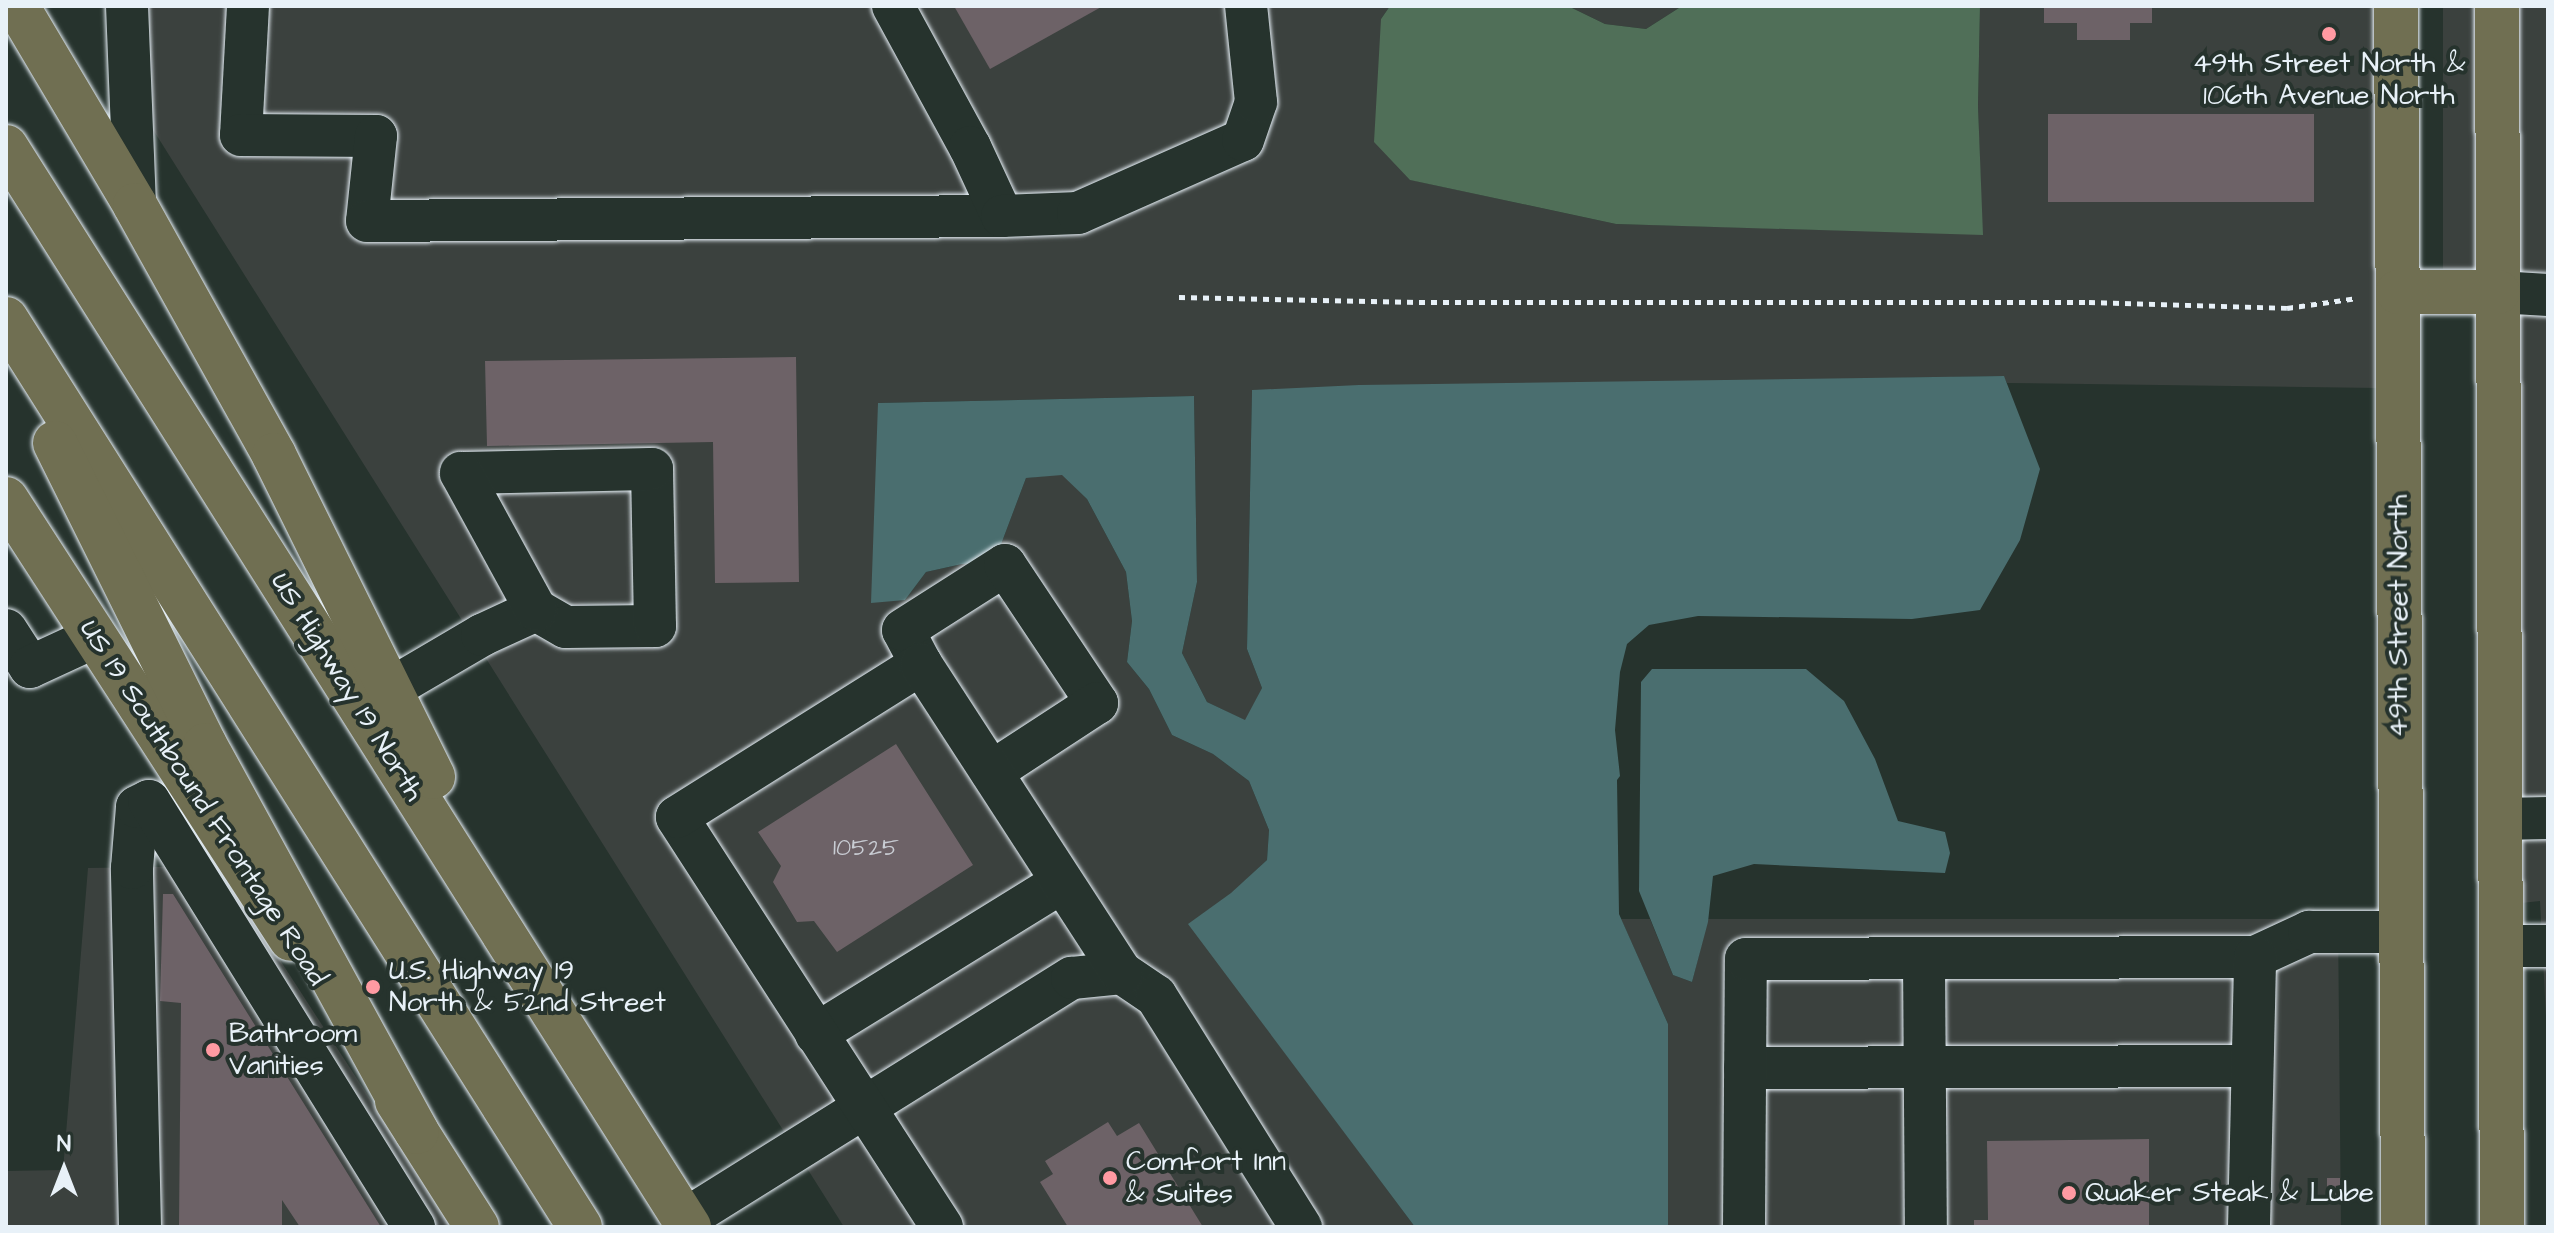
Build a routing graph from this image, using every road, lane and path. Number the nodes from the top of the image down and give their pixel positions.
1 (17, 6) edge
2 (127, 6) edge
3 (248, 6) edge
4 (893, 6) edge
5 (1246, 6) edge
6 (2396, 6) edge
7 (2497, 6) edge
8 (6, 147) edge
9 (135, 205) junction
10 (1002, 216) junction
11 (2398, 292) junction
12 (2498, 292) junction
13 (2548, 295) edge
14 (1179, 297) dead end
15 (6, 319) edge
16 (6, 344) edge
17 (6, 499) edge
18 (536, 610) junction
19 (95, 637) junction
20 (12, 653) edge
21 (921, 664) junction
22 (390, 689) junction
23 (991, 772) junction
24 (2548, 818) edge
25 (2500, 819) junction
26 (1062, 882) junction
27 (2401, 932) junction
28 (2501, 946) junction
29 (2548, 946) edge
30 (2255, 957) junction
31 (1924, 959) junction
32 (1122, 973) junction
33 (534, 984) junction
34 (816, 1034) junction
35 (1925, 1066) junction
36 (2251, 1066) junction
37 (1745, 1068) junction
38 (864, 1108) junction
39 (421, 1139) junction
40 (381, 1174) junction
41 (686, 1224) edge
42 (140, 1227) edge
43 (414, 1227) edge
44 (477, 1227) edge
45 (580, 1227) edge
46 (942, 1227) edge
47 (1301, 1227) edge
48 (1744, 1227) edge
49 (1926, 1227) edge
50 (2249, 1227) edge
51 (2403, 1227) edge
52 (2502, 1227) edge

1 - 9 main road
2 - 9 street
3 - 10 street
4 - 10 street
5 - 10 street
6 - 11 main road, 49th Street North
7 - 12 main road
8 - 33 main road, US Highway 19 North
9 - 22 main road
11 - 12 main road
11 - 14 path
11 - 27 main road, 49th Street North
12 - 13 street
12 - 25 main road
15 - 45 main road
16 - 39 main road
17 - 19 main road, US 19 Southbound Frontage Road
18 - 18 street
18 - 22 street
19 - 20 street
19 - 39 main road, US 19 Southbound Frontage Road
21 - 23 street
21 - 23 street
21 - 34 street
22 - 33 main road
23 - 26 street
24 - 25 street
25 - 28 main road
26 - 32 street
26 - 34 street
27 - 30 street
27 - 51 main road, 49th Street North
28 - 29 street
28 - 52 main road
30 - 31 street
30 - 36 street
31 - 35 street
31 - 37 street
32 - 38 street
32 - 47 street
33 - 41 main road, US Highway 19 North
34 - 38 street
35 - 36 street
35 - 37 street
35 - 49 street
36 - 50 street
37 - 48 street
38 - 41 street
38 - 46 street
39 - 40 street
39 - 44 main road, US 19 Southbound Frontage Road
40 - 42 street
40 - 43 street

